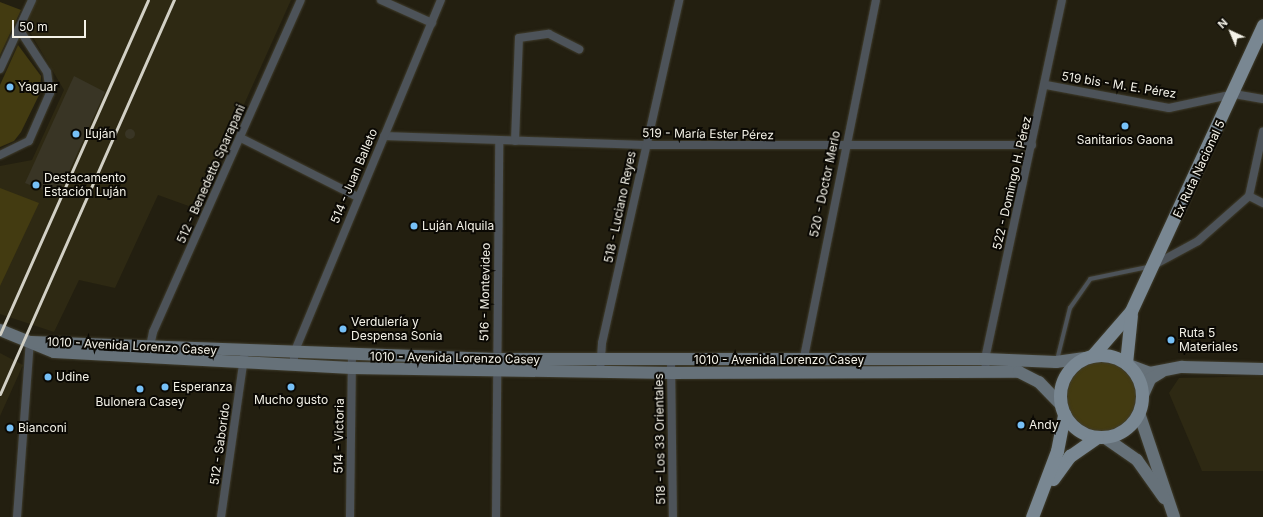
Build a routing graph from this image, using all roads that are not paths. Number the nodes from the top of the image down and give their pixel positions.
1 (32, 0) edge
2 (301, 0) edge
3 (381, 0) edge
4 (442, 0) edge
5 (679, 0) edge
6 (876, 0) edge
7 (1062, 0) edge
8 (432, 23) junction
9 (1263, 25) edge
10 (18, 29) junction
11 (579, 49) dead end
12 (0, 69) edge
13 (1046, 85) junction
14 (1234, 94) junction
15 (1263, 99) edge
16 (1263, 132) edge
17 (384, 136) junction
18 (241, 138) junction
19 (499, 140) junction
20 (515, 141) junction
21 (645, 145) junction
22 (1032, 145) junction
23 (844, 147) junction
24 (0, 155) edge
25 (1249, 196) junction
26 (358, 197) junction
27 (1263, 203) edge
28 (1152, 266) junction
29 (1131, 311) junction
30 (0, 330) edge
31 (30, 342) junction
32 (148, 352) junction
33 (244, 356) junction
34 (1088, 357) junction
35 (294, 358) junction
36 (801, 359) junction
37 (671, 360) junction
38 (352, 362) junction
39 (1056, 362) junction
40 (985, 364) junction
41 (496, 365) junction
42 (1129, 365) junction
43 (600, 366) junction
44 (1263, 369) edge
45 (801, 372) junction
46 (1161, 372) junction
47 (671, 373) junction
48 (1143, 395) junction
49 (1062, 409) junction
50 (1139, 413) junction
51 (1101, 437) junction
52 (1039, 501) junction
53 (1173, 514) edge
54 (16, 517) edge
55 (221, 517) edge
56 (350, 517) edge
57 (496, 517) edge
58 (673, 517) edge
59 (1032, 517) edge

1 - 10 street
2 - 18 street, 512 - Benedetto Sparapani
3 - 8 street
4 - 8 street, 514 - Juan Balleto
5 - 21 street, 518 - Luciano Reyes
6 - 23 street, 520 - Doctor Merlo
7 - 13 street, 522 - Domingo H. Pérez
8 - 17 street, 514 - Juan Balleto
9 - 14 main road, Ex Ruta Nacional 5
10 - 12 street
10 - 24 street
11 - 20 street
13 - 14 street, 519 bis - M. E. Pérez
13 - 22 street, 522 - Domingo H. Pérez
14 - 15 street
14 - 28 main road, Ex Ruta Nacional 5
16 - 25 street
17 - 19 street, 519 - María Ester Pérez
17 - 26 street, 514 - Juan Balleto
18 - 26 street
18 - 32 street, 512 - Benedetto Sparapani
19 - 20 street, 519 - María Ester Pérez
19 - 41 street, 516 - Montevideo
20 - 21 street, 519 - María Ester Pérez
21 - 23 street, 519 - María Ester Pérez
21 - 43 street, 518 - Luciano Reyes
22 - 23 street, 519 - María Ester Pérez
22 - 40 street, 522 - Domingo H. Pérez
23 - 36 street, 520 - Doctor Merlo
25 - 27 street
25 - 28 street
26 - 35 street, 514 - Juan Balleto
28 - 29 main road, Ex Ruta Nacional 5
28 - 39 lane
29 - 34 main road, Ex Ruta Nacional 5
29 - 42 main road, Ex Ruta Nacional 5
30 - 31 main road, 1010 - Avenida Lorenzo Casey
31 - 32 main road, 1010 - Avenida Lorenzo Casey
31 - 54 street
32 - 33 main road, 1010 - Avenida Lorenzo Casey
33 - 35 main road, 1010 - Avenida Lorenzo Casey
33 - 55 street, 512 - Saborido
34 - 39 main road, 1010 - Avenida Lorenzo Casey
34 - 42 main road
34 - 49 main road
35 - 38 main road, 1010 - Avenida Lorenzo Casey
36 - 37 main road, 1010 - Avenida Lorenzo Casey
36 - 40 main road, 1010 - Avenida Lorenzo Casey
36 - 45 street, 520 - Doctor Merlo
37 - 43 main road, 1010 - Avenida Lorenzo Casey
37 - 47 street, 518 - Los 33 Orientales
38 - 41 main road, 1010 - Avenida Lorenzo Casey
38 - 56 street, 514 - Victoria
39 - 40 main road, 1010 - Avenida Lorenzo Casey
40 - 45 main road, 1010 - Avenida Lorenzo Casey
40 - 49 main road, 1010 - Avenida Lorenzo Casey
41 - 43 main road, 1010 - Avenida Lorenzo Casey
41 - 57 street, 516 - Montevideo
42 - 46 main road
42 - 48 main road
43 - 47 main road, 1010 - Avenida Lorenzo Casey
44 - 46 main road
45 - 47 main road, 1010 - Avenida Lorenzo Casey
46 - 48 main road
47 - 58 street, 518 - Los 33 Orientales
48 - 50 main road
49 - 51 main road
49 - 52 main road
50 - 51 main road
50 - 53 main road
51 - 52 main road
51 - 53 main road
52 - 59 main road

